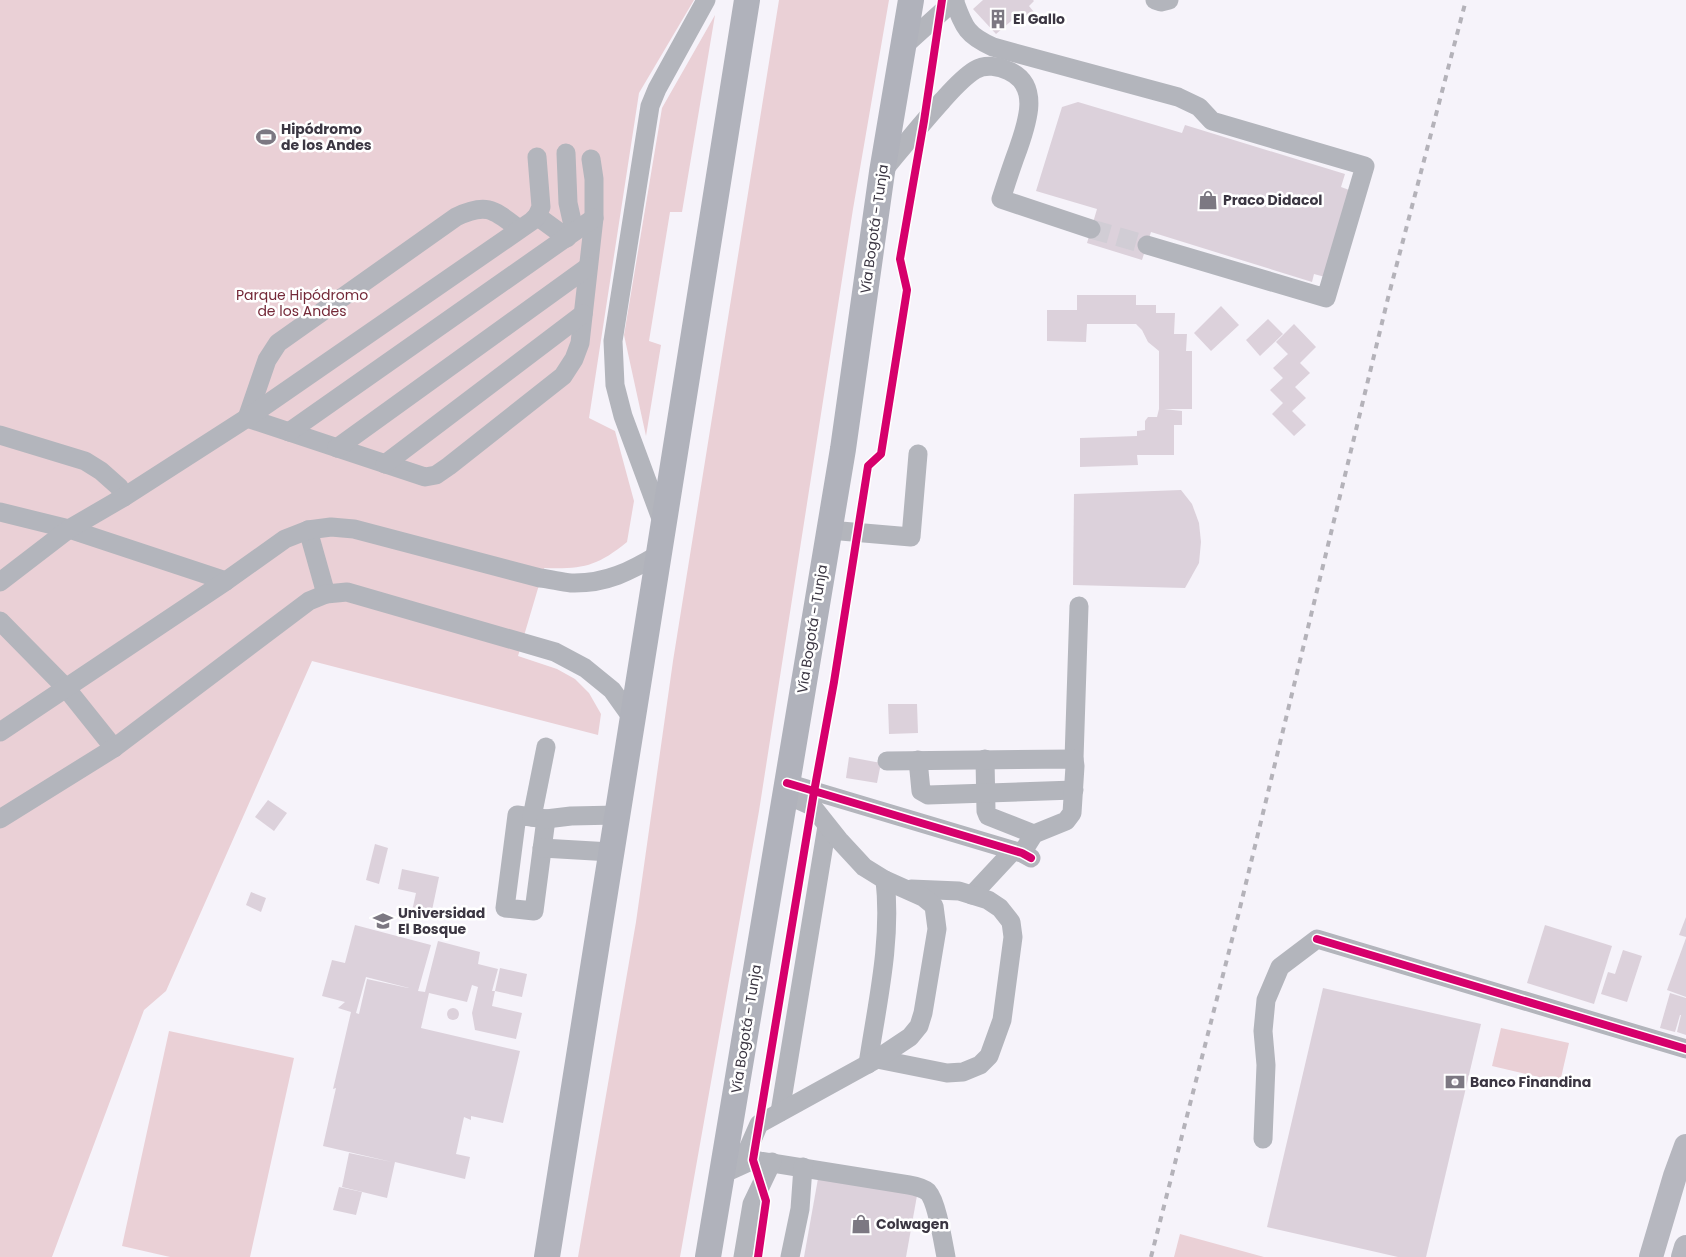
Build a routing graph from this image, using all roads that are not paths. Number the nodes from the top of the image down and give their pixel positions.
1 (706, 0) edge
2 (747, 0) edge
3 (911, 0) edge
4 (954, 0) edge
5 (1155, 0) edge
6 (1169, 0) edge
7 (904, 46) junction
8 (993, 48) junction
9 (984, 67) junction
10 (566, 153) dead end
11 (537, 157) dead end
12 (591, 159) dead end
13 (882, 172) junction
14 (537, 216) junction
15 (594, 218) junction
16 (519, 229) junction
17 (1091, 229) tunnel mouth
18 (571, 234) junction
19 (1147, 245) tunnel mouth
20 (588, 267) junction
21 (583, 314) junction
22 (247, 418) junction
23 (289, 432) junction
24 (0, 435) edge
25 (338, 448) junction
26 (918, 454) dead end
27 (385, 464) junction
28 (124, 497) junction
29 (0, 512) edge
30 (664, 526) junction
31 (70, 529) junction
32 (308, 530) junction
33 (829, 530) junction
34 (659, 554) junction
35 (226, 581) junction
36 (0, 582) edge
37 (326, 594) junction
38 (1079, 606) dead end
39 (0, 621) edge
40 (66, 688) junction
41 (632, 718) junction
42 (0, 732) edge
43 (546, 747) dead end
44 (114, 748) junction
45 (985, 759) junction
46 (1074, 759) junction
47 (918, 760) junction
48 (887, 761) dead end
49 (786, 789) junction
50 (1074, 790) junction
51 (986, 792) junction
52 (617, 815) junction
53 (539, 818) junction
54 (0, 819) edge
55 (827, 826) junction
56 (1034, 834) junction
57 (542, 848) junction
58 (611, 852) junction
59 (1022, 854) junction
60 (885, 880) junction
61 (904, 889) junction
62 (972, 896) junction
63 (1686, 1049) edge
64 (872, 1062) junction
65 (780, 1112) junction
66 (1263, 1139) dead end
67 (1686, 1146) edge
68 (772, 1162) junction
69 (803, 1167) junction
70 (723, 1173) junction
71 (1686, 1247) edge
72 (547, 1257) edge
73 (708, 1257) edge
74 (742, 1257) edge
75 (790, 1257) edge
76 (946, 1257) edge
77 (1651, 1257) edge
78 (1683, 1257) edge

1 - 30 street
2 - 30 highway
3 - 7 highway, Vía Bogotá - Tunja
4 - 7 street
4 - 8 street
5 - 6 street
7 - 13 highway, Vía Bogotá - Tunja
8 - 9 street
8 - 19 street
9 - 13 street
9 - 17 street
10 - 18 street
11 - 14 street
12 - 15 street
13 - 33 highway, Vía Bogotá - Tunja
14 - 16 street
14 - 18 street
15 - 18 street
15 - 20 street
16 - 22 street
16 - 22 street
18 - 23 street
20 - 21 street
20 - 25 street
21 - 27 street
21 - 27 street
22 - 23 street
22 - 28 street
23 - 25 street
24 - 28 street
25 - 27 street
26 - 33 street
28 - 31 street
29 - 31 street
30 - 34 highway
31 - 35 street
31 - 36 street
32 - 34 street
32 - 35 street
32 - 37 street
33 - 49 highway, Vía Bogotá - Tunja
34 - 41 highway
35 - 40 street
37 - 41 street
37 - 44 street
38 - 46 street
39 - 40 street
40 - 42 street
40 - 44 street
41 - 52 highway
43 - 53 street
44 - 54 street
45 - 46 street
45 - 47 street
45 - 51 street
46 - 50 street
47 - 48 street
47 - 51 street
49 - 55 street
49 - 59 street
49 - 70 highway, Vía Bogotá - Tunja
50 - 51 street
50 - 56 street
51 - 56 street
52 - 53 street
52 - 58 highway
53 - 57 street
53 - 57 street
55 - 60 street
55 - 65 street
56 - 59 street
57 - 58 street
58 - 72 highway
59 - 62 street
60 - 61 street
60 - 64 street
61 - 62 street
61 - 64 street
62 - 64 street
63 - 66 street
64 - 65 street
65 - 70 street
67 - 77 main road
68 - 69 street
68 - 70 street
68 - 74 street
69 - 75 street
69 - 76 street
70 - 73 highway, Vía Bogotá - Tunja
71 - 78 main road

